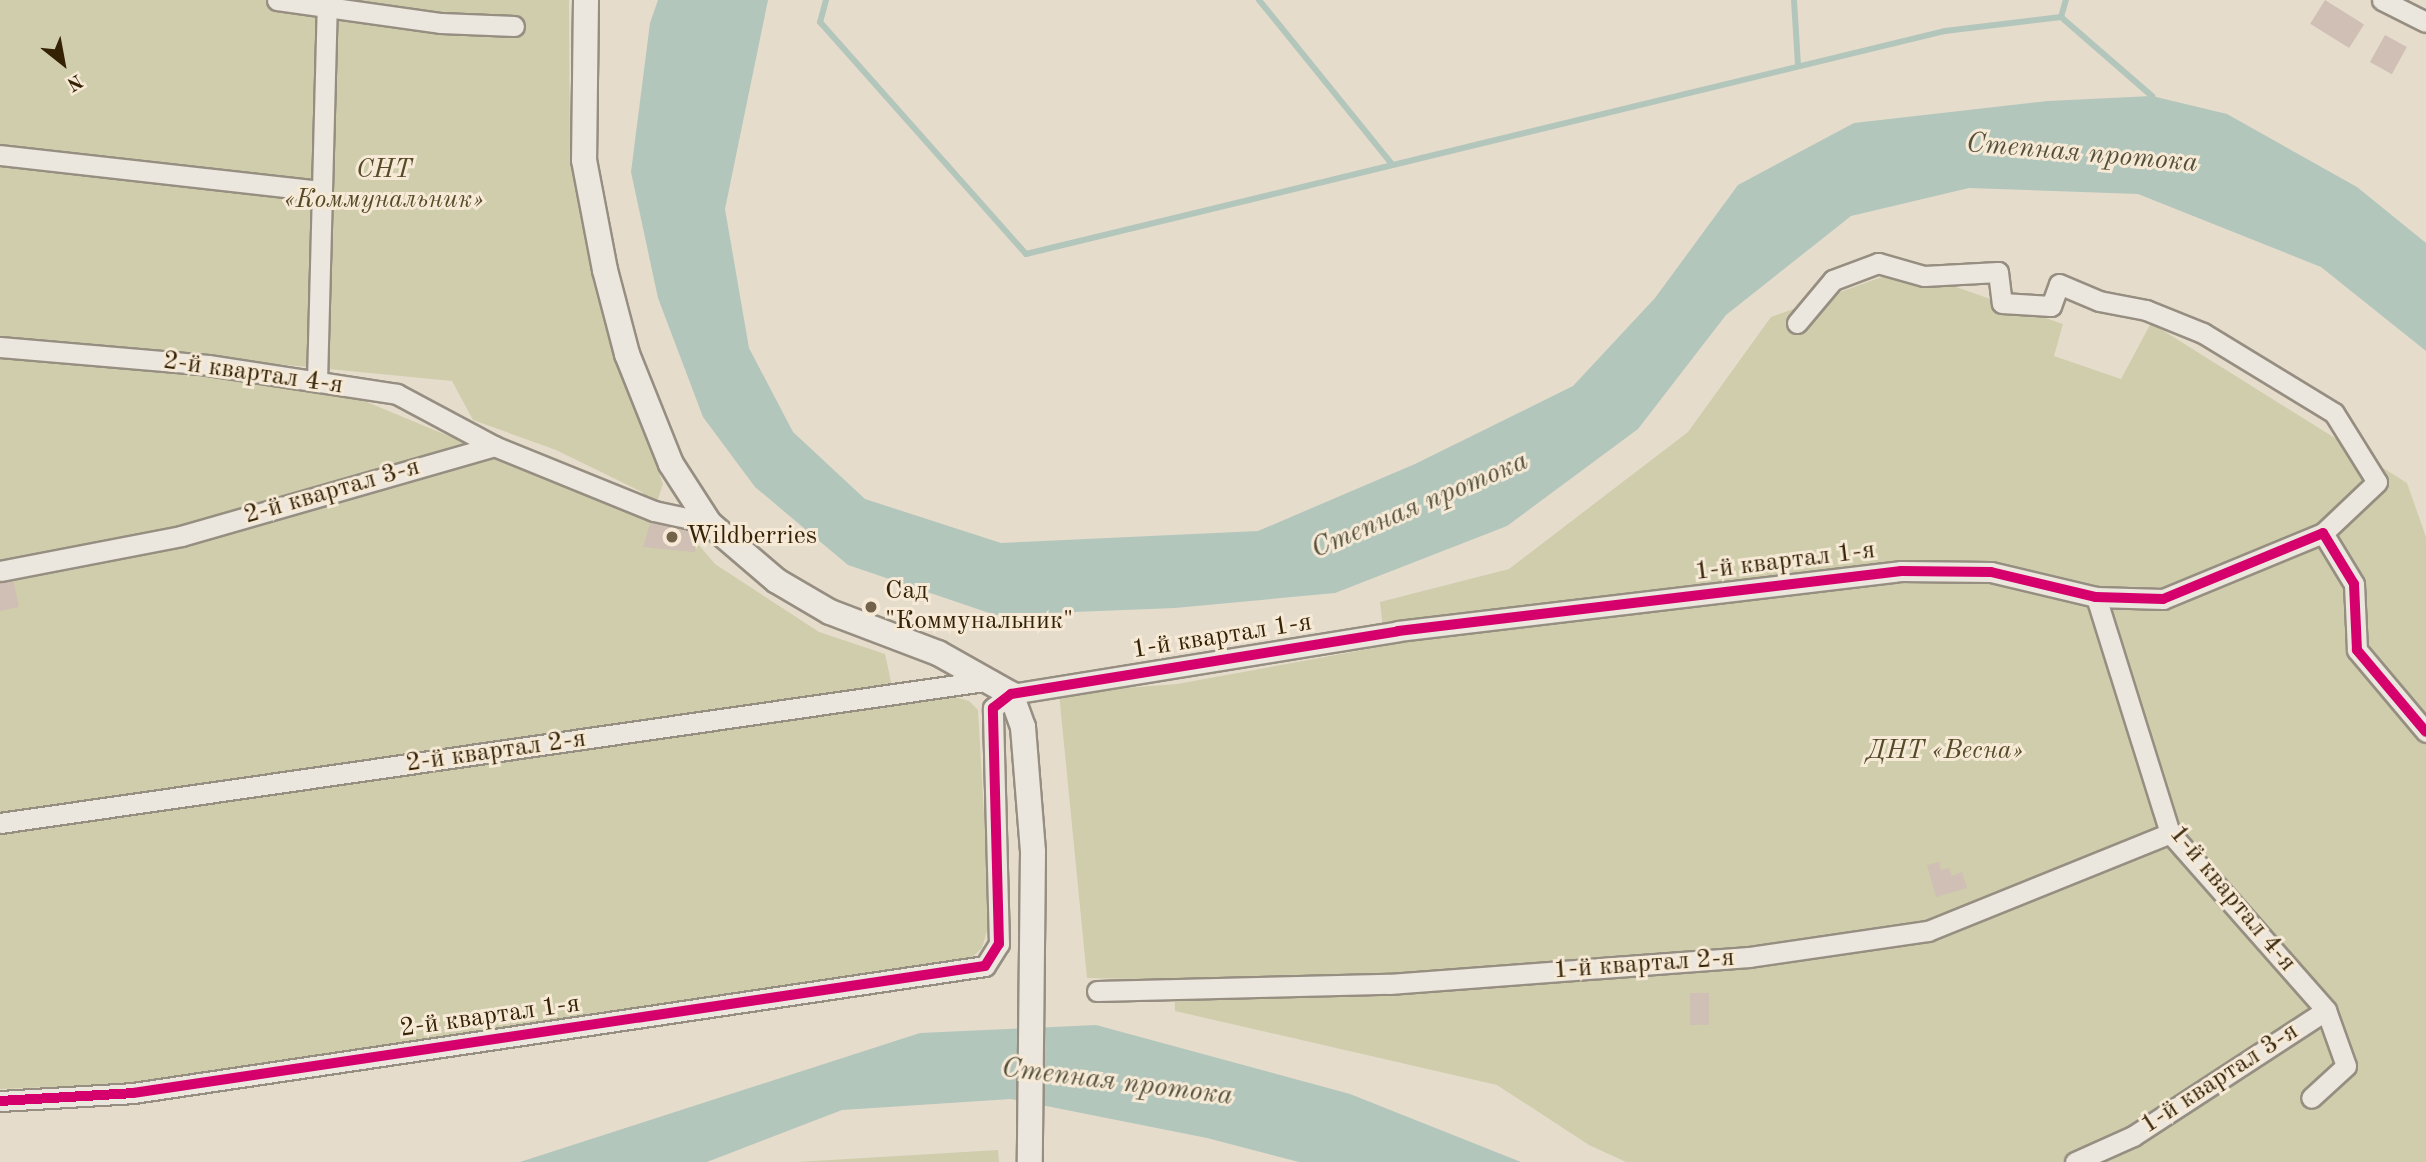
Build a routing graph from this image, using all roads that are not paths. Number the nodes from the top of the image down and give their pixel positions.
1 (277, 0) edge
2 (586, 0) edge
3 (2382, 0) edge
4 (327, 6) junction
5 (2426, 22) edge
6 (514, 26) dead end
7 (0, 155) edge
8 (320, 191) junction
9 (1797, 323) dead end
10 (0, 347) edge
11 (317, 381) junction
12 (494, 446) junction
13 (709, 523) junction
14 (2323, 533) junction
15 (0, 571) edge
16 (2095, 597) junction
17 (1001, 687) junction
18 (2426, 732) edge
19 (0, 823) edge
20 (2170, 833) junction
21 (1097, 991) dead end
22 (2326, 1010) junction
23 (2311, 1098) dead end
24 (0, 1101) edge
25 (1030, 1162) edge
26 (2075, 1162) edge

1 - 4 street
2 - 13 street
3 - 5 street
4 - 6 street
4 - 8 street
7 - 8 street
8 - 11 street
9 - 14 street
10 - 11 street, 2-й квартал 4-я
11 - 12 street, 2-й квартал 4-я
12 - 13 street
12 - 15 street, 2-й квартал 3-я
13 - 17 street
14 - 16 street, 1-й квартал 1-я
14 - 18 street
16 - 17 street, 1-й квартал 1-я
16 - 20 street, 1-й квартал 4-я
17 - 19 street, 2-й квартал 2-я
17 - 24 street, 2-й квартал 1-я
17 - 25 street
20 - 21 street, 1-й квартал 2-я
20 - 22 street, 1-й квартал 4-я
22 - 23 street, 1-й квартал 4-я
22 - 26 street, 1-й квартал 3-я

